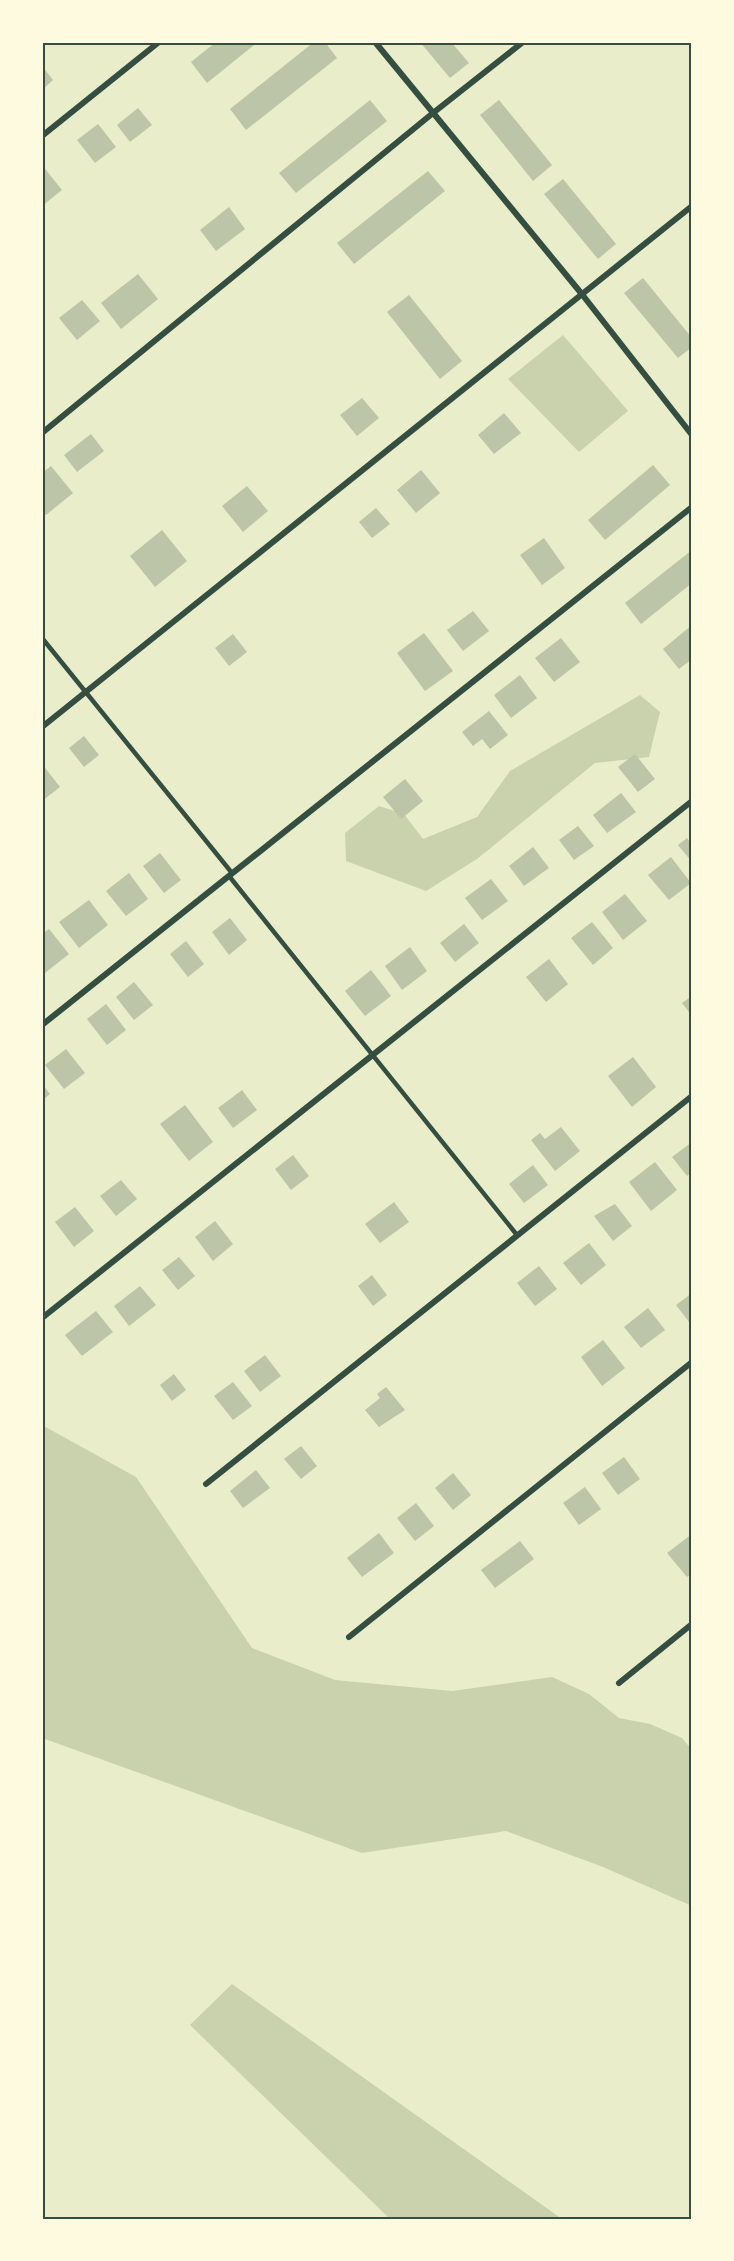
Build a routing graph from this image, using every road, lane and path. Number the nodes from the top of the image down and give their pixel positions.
1 (159, 42) edge
2 (375, 42) edge
3 (523, 42) edge
4 (433, 112) junction
5 (42, 136) edge
6 (692, 206) edge
7 (581, 293) junction
8 (42, 433) edge
9 (692, 435) edge
10 (692, 507) edge
11 (42, 638) edge
12 (86, 692) junction
13 (42, 727) edge
14 (692, 801) edge
15 (231, 875) junction
16 (42, 1025) edge
17 (372, 1054) junction
18 (692, 1096) edge
19 (518, 1235) junction
20 (42, 1318) edge
21 (692, 1362) edge
22 (206, 1484) dead end
23 (692, 1624) edge
24 (349, 1637) dead end
25 (619, 1683) dead end

1 - 5 street
2 - 4 street
3 - 4 street
4 - 7 street
4 - 8 street
6 - 7 street
7 - 9 street
7 - 12 street
10 - 15 street
11 - 12 lane
12 - 13 street
12 - 15 lane
14 - 17 street
15 - 16 street
15 - 17 lane
17 - 19 lane
17 - 20 street
18 - 19 street
19 - 22 street
21 - 24 street
23 - 25 street

